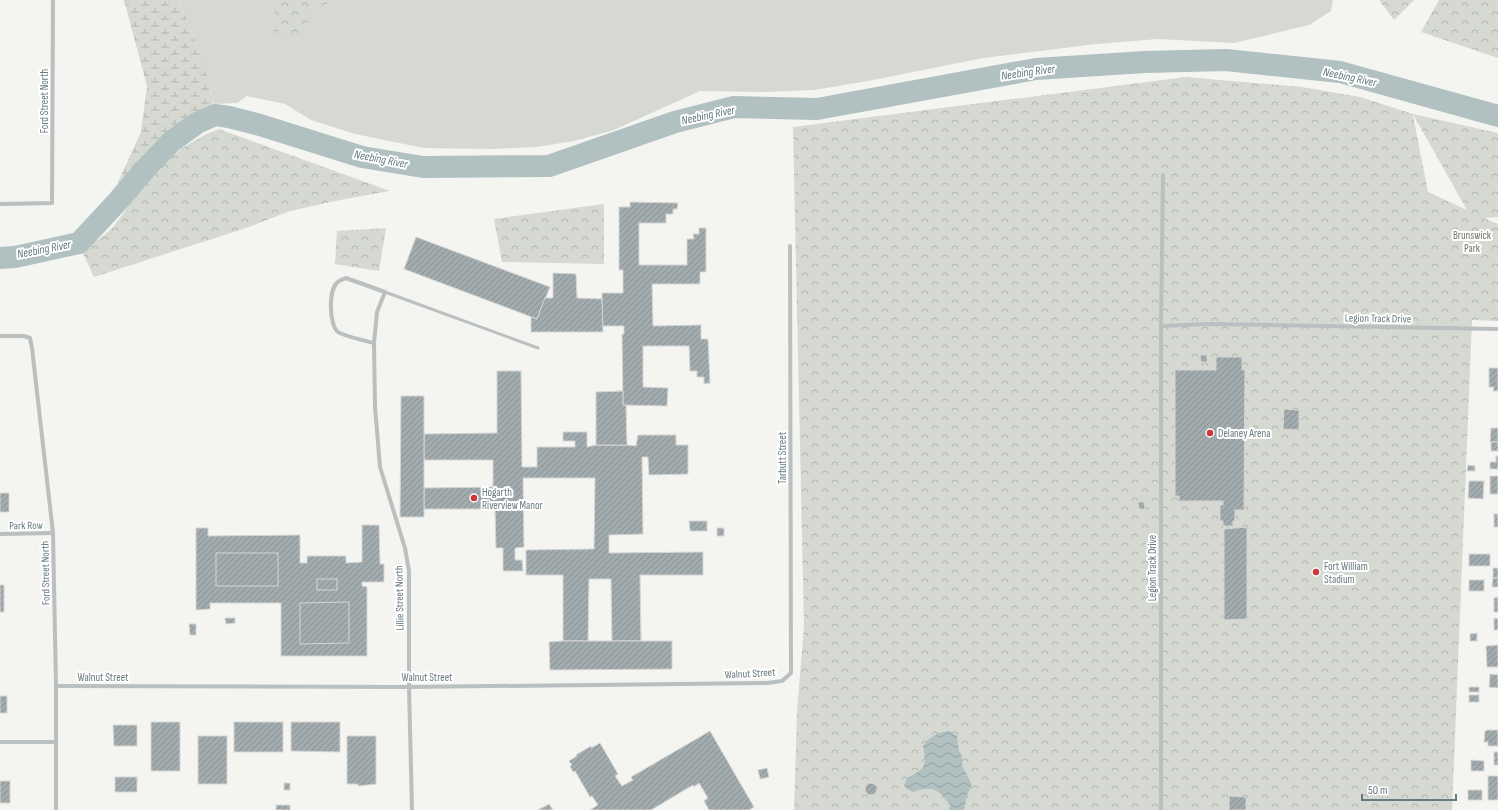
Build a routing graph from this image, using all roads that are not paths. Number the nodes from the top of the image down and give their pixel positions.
1 (53, 0) edge
2 (1163, 175) dead end
3 (0, 204) edge
4 (790, 246) dead end
5 (385, 292) junction
6 (1161, 326) junction
7 (1498, 329) edge
8 (0, 336) edge
9 (374, 343) junction
10 (538, 348) dead end
11 (53, 533) junction
12 (0, 534) edge
13 (791, 669) joint
14 (56, 686) junction
15 (409, 687) junction
16 (0, 742) edge
17 (55, 742) junction
18 (56, 810) edge
19 (412, 810) edge
20 (1161, 810) edge

1 - 3 street, Ford Street North
2 - 6 street, Legion Track Drive
4 - 13 street, Tarbutt Street
5 - 9 street, Lillie Street North
5 - 9 street
5 - 10 lane
6 - 7 street, Legion Track Drive
6 - 20 street, Legion Track Drive
8 - 11 street, Ford Street North
9 - 15 street, Lillie Street North
11 - 12 street, Park Row
11 - 14 street, Ford Street North
13 - 15 street, Walnut Street
14 - 15 street, Walnut Street
14 - 17 street, Ford Street North
15 - 19 street, Lillie Street North
16 - 17 street
17 - 18 street, Ford Street North

